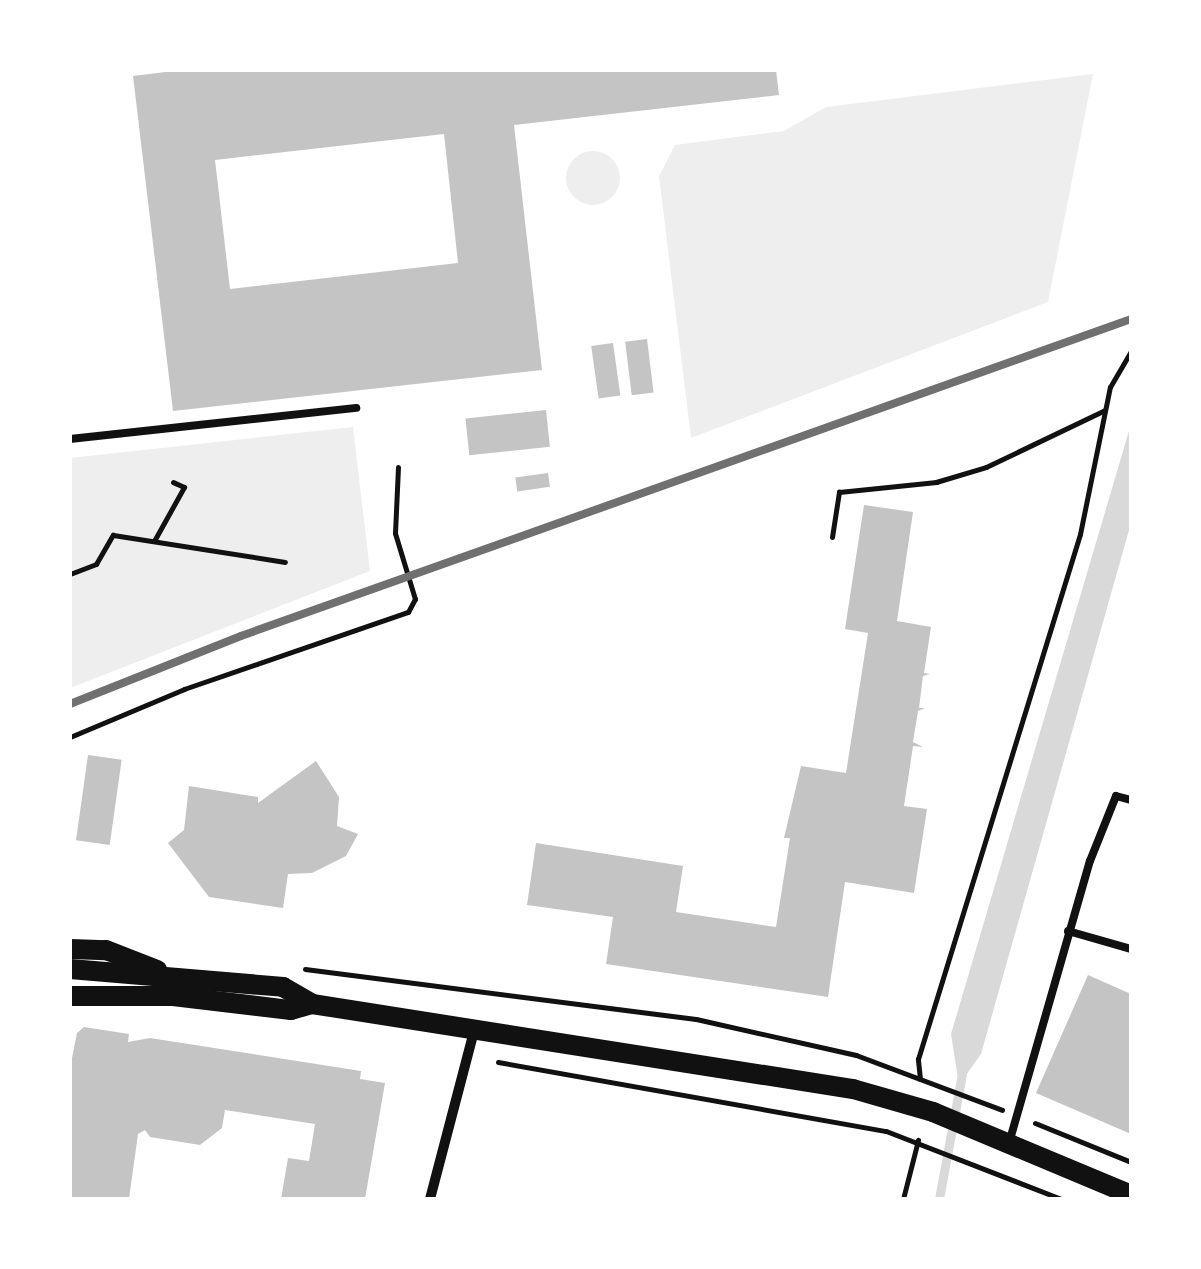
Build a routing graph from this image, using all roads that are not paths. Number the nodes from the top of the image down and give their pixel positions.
1 (356, 408) dead end
2 (70, 439) edge
3 (1131, 800) edge
4 (1068, 932) junction
5 (1131, 948) edge
6 (70, 950) edge
7 (70, 970) edge
8 (163, 973) junction
9 (70, 996) edge
10 (312, 1004) junction
11 (476, 1026) junction
12 (1000, 1138) junction
13 (1107, 1192) edge
14 (1131, 1195) edge
15 (430, 1199) edge

1 - 2 lane
3 - 4 lane
4 - 5 lane
4 - 12 lane
6 - 8 main road
7 - 8 main road
8 - 10 main road
9 - 10 main road
10 - 11 main road
11 - 12 main road
11 - 15 street
12 - 13 main road
13 - 14 main road

